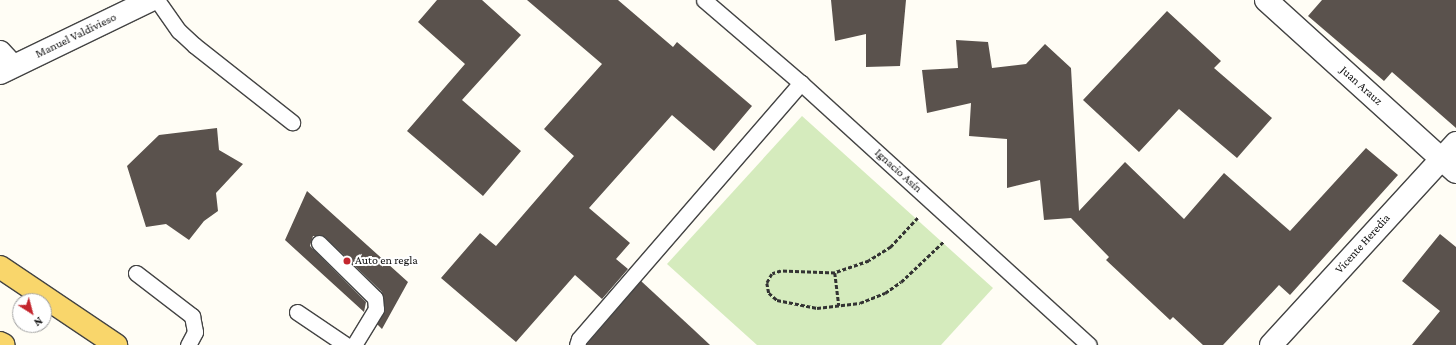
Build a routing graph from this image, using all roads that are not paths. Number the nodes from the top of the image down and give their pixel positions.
1 (151, 0) edge
2 (157, 0) edge
3 (704, 0) edge
4 (1266, 0) edge
5 (4, 64) edge
6 (801, 83) junction
7 (292, 122) dead end
8 (1456, 143) edge
9 (1448, 165) edge
10 (318, 243) dead end
11 (0, 267) edge
12 (136, 273) dead end
13 (297, 312) dead end
14 (0, 343) edge
15 (4, 345) edge
16 (116, 345) edge
17 (188, 345) edge
18 (346, 345) edge
19 (354, 345) edge
20 (577, 345) edge
21 (1089, 345) edge
22 (1271, 345) edge

1 - 5 street, Manuel Valdivieso
2 - 7 lane
3 - 6 lane, Ignacio Asín
4 - 9 street, Juan Arauz
6 - 20 lane
6 - 21 lane, Ignacio Asín
8 - 9 street, Vicente Heredia
9 - 22 street, Vicente Heredia
10 - 19 lane
11 - 16 main road
12 - 17 lane
13 - 18 lane
14 - 15 main road

